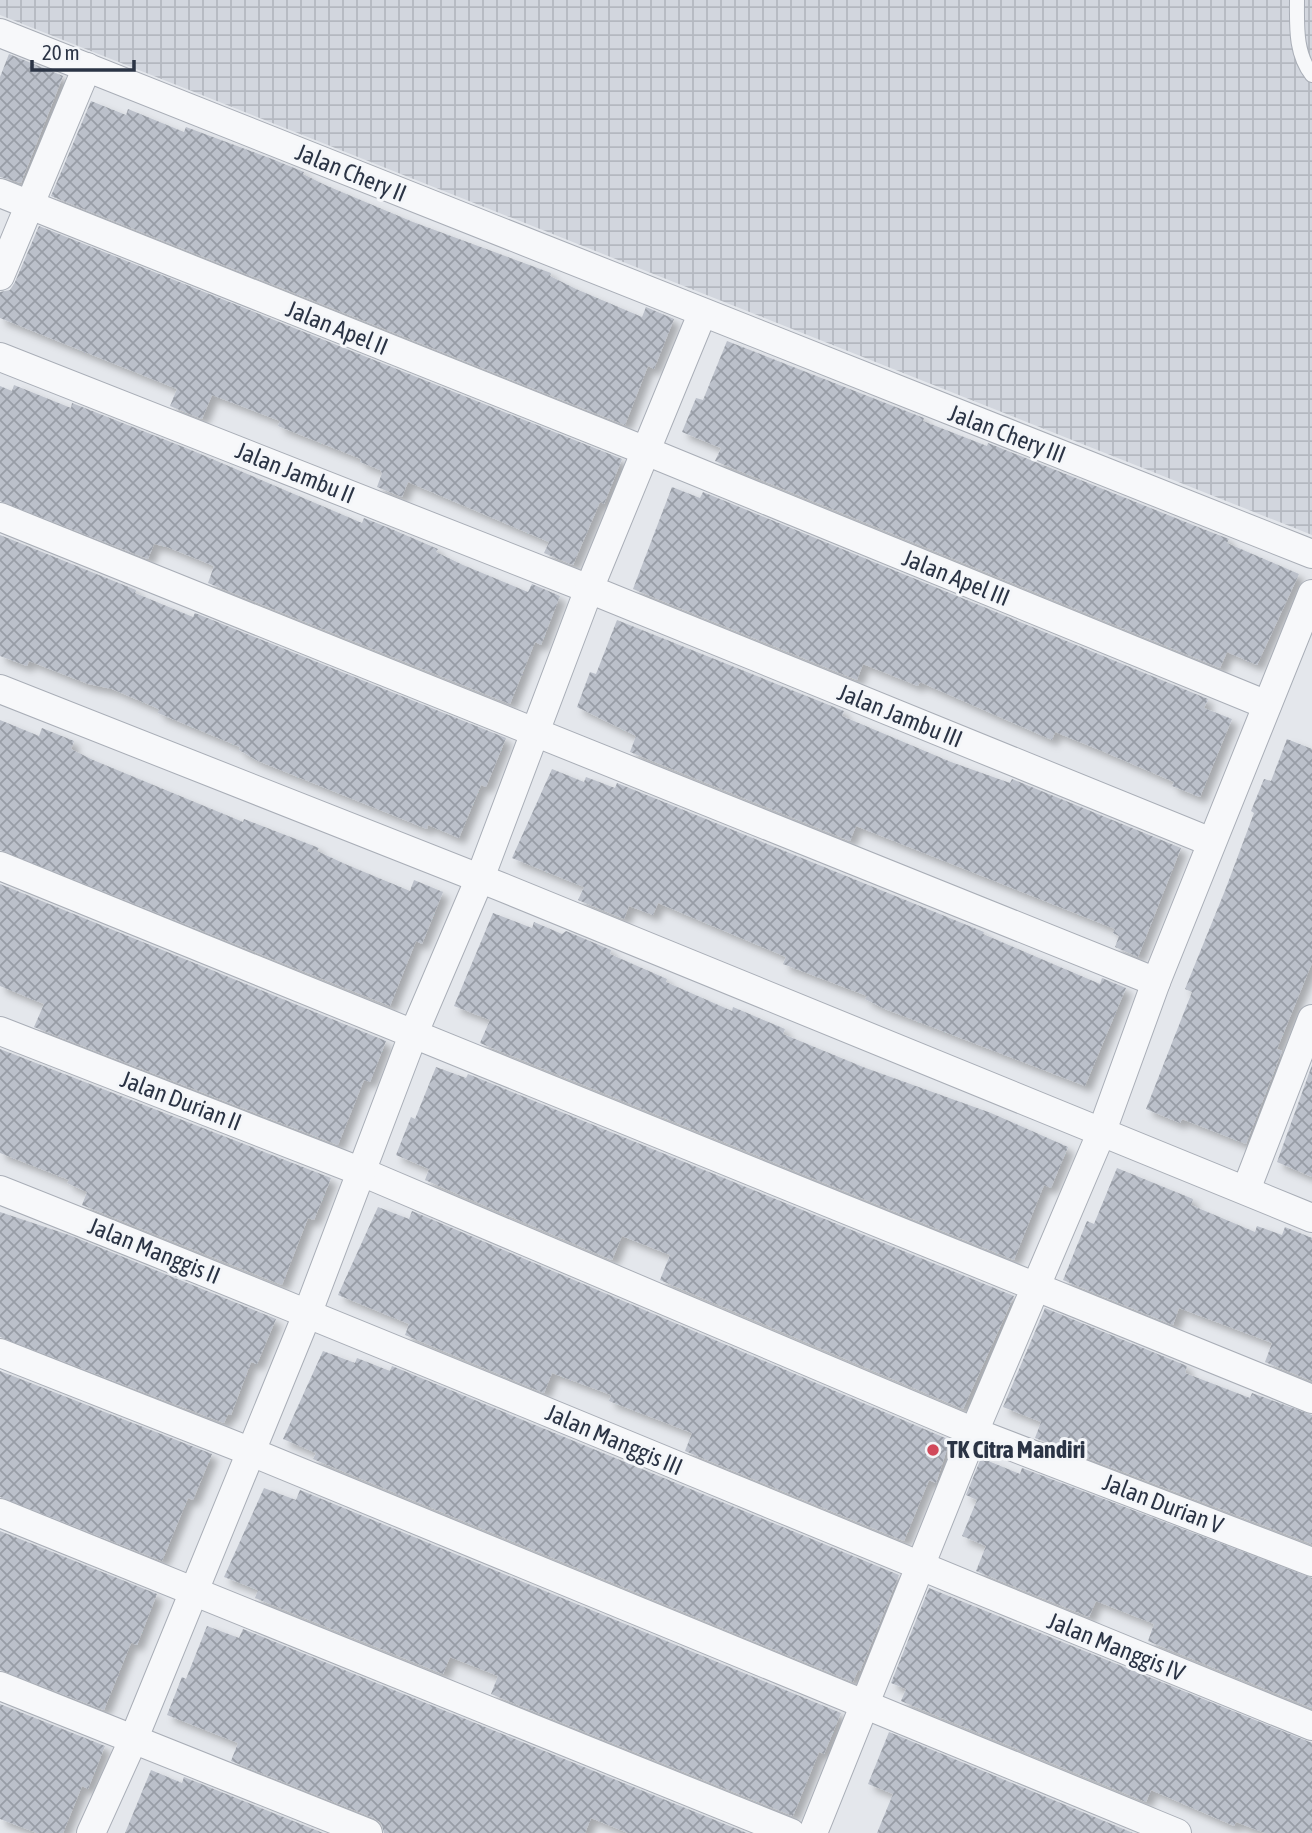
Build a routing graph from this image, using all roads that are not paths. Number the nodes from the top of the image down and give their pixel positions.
1 (1297, 0) edge
2 (0, 33) edge
3 (87, 67) junction
4 (1312, 75) edge
5 (0, 193) edge
6 (29, 205) junction
7 (0, 276) edge
8 (702, 314) junction
9 (0, 357) edge
10 (646, 451) junction
11 (0, 517) edge
12 (1312, 554) edge
13 (589, 589) junction
14 (1312, 594) edge
15 (0, 689) edge
16 (1267, 705) junction
17 (536, 735) junction
18 (1211, 842) junction
19 (0, 866) edge
20 (480, 878) junction
21 (1156, 982) junction
22 (1312, 1018) edge
23 (0, 1031) edge
24 (414, 1035) junction
25 (1102, 1131) junction
26 (362, 1172) junction
27 (0, 1190) edge
28 (1246, 1190) junction
29 (1312, 1218) edge
30 (1034, 1288) junction
31 (308, 1312) junction
32 (0, 1353) edge
33 (1312, 1399) edge
34 (974, 1432) junction
35 (249, 1451) junction
36 (0, 1513) edge
37 (1312, 1562) edge
38 (920, 1568) junction
39 (193, 1590) junction
40 (0, 1686) edge
41 (864, 1705) junction
42 (1312, 1726) edge
43 (134, 1738) junction
44 (91, 1833) edge
45 (368, 1833) edge
46 (791, 1833) edge
47 (813, 1833) edge
48 (1177, 1833) edge

1 - 4 lane
2 - 3 street, Jalan Chery II
3 - 6 street
3 - 8 street, Jalan Chery II
5 - 6 street, Jalan Apel II
6 - 7 street
6 - 10 street, Jalan Apel II
8 - 10 street
8 - 12 street, Jalan Chery III
9 - 13 street, Jalan Jambu II
10 - 13 street
10 - 16 street, Jalan Apel III
11 - 17 street
13 - 17 street
13 - 18 street, Jalan Jambu III
14 - 16 street
15 - 20 street
16 - 18 street
17 - 20 street
17 - 21 street
18 - 21 street
19 - 24 street
20 - 24 street
20 - 25 street
21 - 25 street
22 - 28 street
23 - 26 street, Jalan Durian II
24 - 26 street
24 - 30 street
25 - 28 street
25 - 30 street
26 - 31 street
26 - 34 street, Jalan Durian II
27 - 31 street, Jalan Manggis II
28 - 29 street
30 - 33 street
30 - 34 street
31 - 35 street
31 - 38 street, Jalan Manggis III
32 - 35 street
34 - 37 street, Jalan Durian V
34 - 38 street
35 - 39 street
35 - 41 street
36 - 39 street
38 - 41 street
38 - 42 street, Jalan Manggis IV
39 - 43 street
39 - 46 street
40 - 43 street
41 - 47 street
41 - 48 street
43 - 44 street
43 - 45 street

